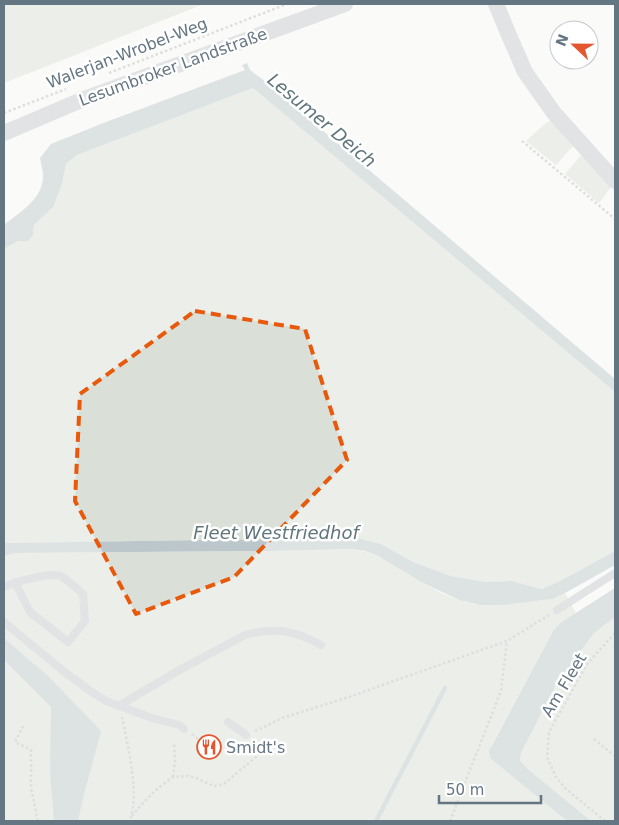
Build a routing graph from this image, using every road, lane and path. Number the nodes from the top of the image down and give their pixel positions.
1 (287, 4) edge
2 (344, 4) edge
3 (496, 4) edge
4 (105, 74) dead end
5 (68, 88) dead end
6 (4, 113) edge
7 (4, 133) edge
8 (522, 141) dead end
9 (615, 181) edge
10 (615, 219) edge
11 (615, 573) edge
12 (15, 582) junction
13 (4, 587) edge
14 (557, 610) joint
15 (4, 622) edge
16 (615, 633) edge
17 (507, 641) junction
18 (321, 644) dead end
19 (120, 706) junction
20 (228, 722) dead end
21 (23, 726) dead end
22 (184, 729) dead end
23 (246, 736) junction
24 (594, 738) dead end
25 (174, 742) dead end
26 (615, 756) edge
27 (173, 777) junction
28 (132, 816) junction
29 (38, 821) edge
30 (129, 821) edge
31 (450, 821) edge
32 (605, 821) edge

1 - 4 path, Walerjan-Wrobel-Weg
2 - 7 street, Lesumbroker Landstraße
3 - 9 street
5 - 6 path, Walerjan-Wrobel-Weg
8 - 10 path
11 - 14 lane
12 - 12 lane
12 - 13 lane
14 - 17 path
15 - 19 lane
16 - 32 path, Am Fleet
17 - 23 path
17 - 31 path
18 - 19 lane
19 - 22 lane
19 - 28 path
20 - 23 lane
21 - 29 path
23 - 27 path
24 - 26 path
25 - 27 path
27 - 28 path
28 - 30 path

